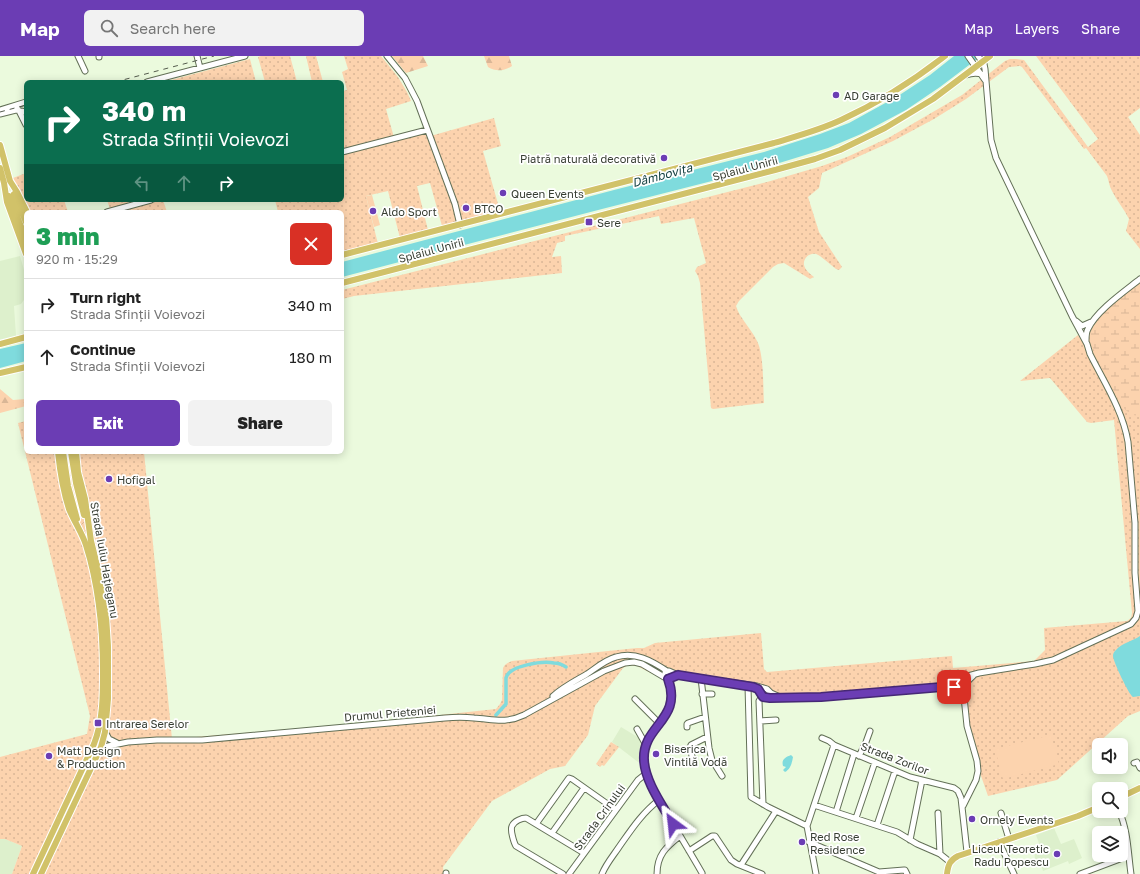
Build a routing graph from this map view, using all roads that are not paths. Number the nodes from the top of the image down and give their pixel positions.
1 (78, 56) edge
2 (197, 56) edge
3 (245, 56) edge
4 (387, 56) edge
5 (940, 56) edge
6 (945, 56) edge
7 (968, 56) edge
8 (991, 56) edge
9 (980, 59) edge
10 (975, 65) junction
11 (200, 68) junction
12 (928, 69) junction
13 (85, 71) dead end
14 (984, 74) junction
15 (962, 78) junction
16 (154, 80) edge
17 (24, 103) edge
18 (15, 105) junction
19 (0, 110) edge
20 (19, 111) junction
21 (24, 112) edge
22 (0, 114) edge
23 (24, 121) edge
24 (427, 130) junction
25 (0, 146) edge
26 (344, 151) edge
27 (0, 168) edge
28 (7, 182) junction
29 (144, 202) edge
30 (26, 210) edge
31 (114, 210) edge
32 (24, 218) edge
33 (460, 225) junction
34 (24, 233) edge
35 (24, 249) edge
36 (344, 254) edge
37 (1140, 279) edge
38 (344, 282) edge
39 (1083, 329) junction
40 (24, 337) edge
41 (0, 344) edge
42 (24, 367) edge
43 (0, 373) edge
44 (58, 454) edge
45 (63, 454) edge
46 (71, 454) edge
47 (76, 454) edge
48 (88, 542) junction
49 (669, 676) junction
50 (700, 678) junction
51 (749, 686) junction
52 (959, 686) junction
53 (702, 694) junction
54 (712, 694) dead end
55 (764, 694) junction
56 (636, 699) dead end
57 (541, 705) junction
58 (705, 717) junction
59 (776, 720) dead end
60 (760, 721) junction
61 (660, 724) junction
62 (687, 727) dead end
63 (637, 729) dead end
64 (870, 731) dead end
65 (105, 732) junction
66 (707, 737) junction
67 (822, 738) dead end
68 (118, 744) junction
69 (98, 745) junction
70 (646, 745) junction
71 (834, 745) junction
72 (856, 755) junction
73 (692, 756) dead end
74 (875, 762) junction
75 (1134, 763) dead end
76 (1140, 768) edge
77 (895, 770) junction
78 (647, 774) junction
79 (722, 776) dead end
80 (922, 780) junction
81 (584, 788) junction
82 (1140, 788) edge
83 (1128, 794) edge
84 (659, 800) junction
85 (762, 804) junction
86 (814, 804) junction
87 (962, 807) junction
88 (616, 810) junction
89 (776, 811) junction
90 (1092, 811) edge
91 (836, 812) junction
92 (938, 813) dead end
93 (1001, 813) dead end
94 (856, 818) junction
95 (536, 824) junction
96 (876, 825) junction
97 (807, 826) junction
98 (552, 833) junction
99 (680, 836) junction
100 (1009, 839) junction
101 (910, 840) junction
102 (809, 842) junction
103 (999, 842) junction
104 (689, 851) junction
105 (967, 852) junction
106 (584, 853) junction
107 (940, 854) junction
108 (1128, 856) edge
109 (950, 862) junction
110 (1112, 862) edge
111 (741, 865) junction
112 (905, 872) edge
113 (702, 873) edge
114 (33, 874) edge
115 (41, 874) edge
116 (563, 874) edge
117 (569, 874) edge
118 (602, 874) edge
119 (657, 874) edge
120 (762, 874) edge
121 (816, 874) edge
122 (947, 874) edge
123 (1014, 874) edge
124 (1080, 874) edge
125 (1131, 874) edge

1 - 13 street
2 - 11 street
3 - 11 street
4 - 24 street
5 - 12 street
6 - 12 main road, Splaiul Unirii
7 - 10 street
8 - 9 main road, Splaiul Unirii
8 - 14 street
9 - 10 main road, Splaiul Unirii
9 - 14 street
10 - 14 street
10 - 15 main road, Splaiul Unirii
11 - 16 street
12 - 33 main road, Splaiul Unirii
14 - 15 street
14 - 39 street
15 - 38 main road, Splaiul Unirii
17 - 18 street
18 - 19 street
18 - 20 street
20 - 21 street
20 - 22 street
20 - 23 street
24 - 26 street
24 - 33 street
25 - 28 main road
27 - 28 main road
28 - 30 main road
28 - 32 main road
28 - 34 main road
28 - 35 main road
29 - 31 street
33 - 36 main road, Splaiul Unirii
37 - 39 street
39 - 52 street
40 - 41 main road
42 - 43 main road
44 - 48 main road, Strada Iuliu Hațieganu
45 - 48 main road
46 - 48 main road
47 - 48 main road, Strada Iuliu Hațieganu
48 - 65 main road, Strada Iuliu Hațieganu
48 - 69 main road, Strada Iuliu Hațieganu
49 - 50 street
49 - 57 street, Drumul Prieteniei
49 - 57 street
49 - 61 street
50 - 51 street
50 - 53 street
51 - 55 street
51 - 85 street
52 - 55 street
52 - 87 street
53 - 54 street
53 - 58 street
55 - 60 street
56 - 61 street
57 - 68 street, Drumul Prieteniei
58 - 62 street
58 - 66 street
59 - 60 street
60 - 85 street
61 - 70 street
63 - 70 street
64 - 72 street
65 - 68 street
65 - 69 main road, Strada Iuliu Hațieganu
66 - 73 street
66 - 79 street
67 - 71 street, Strada Zorilor
68 - 69 street, Drumul Prieteniei
69 - 114 main road, Strada Iuliu Hațieganu
69 - 115 main road, Strada Iuliu Hațieganu
70 - 78 street
71 - 72 street, Strada Zorilor
71 - 86 street
72 - 74 street, Strada Zorilor
72 - 91 street
74 - 77 street, Strada Zorilor
74 - 94 street
75 - 76 street
77 - 80 street, Strada Zorilor
77 - 96 street
78 - 84 street
78 - 88 street, Strada Crinului
80 - 87 street, Strada Zorilor
80 - 101 street
81 - 88 street
81 - 95 street
81 - 98 street
82 - 83 main road
84 - 99 street
84 - 118 street
85 - 89 street
86 - 91 street
86 - 97 street
87 - 105 street, Strada Zorilor
88 - 106 street, Strada Crinului
89 - 97 street
89 - 111 street
90 - 100 main road
91 - 94 street
92 - 107 street
93 - 100 street
94 - 96 street
95 - 98 street
95 - 116 street
96 - 101 street
97 - 102 street
98 - 106 street
99 - 104 street
99 - 119 street
100 - 103 main road
101 - 107 street
102 - 112 street
102 - 121 street
103 - 105 main road
103 - 123 street
104 - 111 street
104 - 113 street
105 - 109 main road
106 - 117 street, Strada Crinului
107 - 109 street
108 - 125 street
109 - 122 main road
110 - 124 street
111 - 120 street

